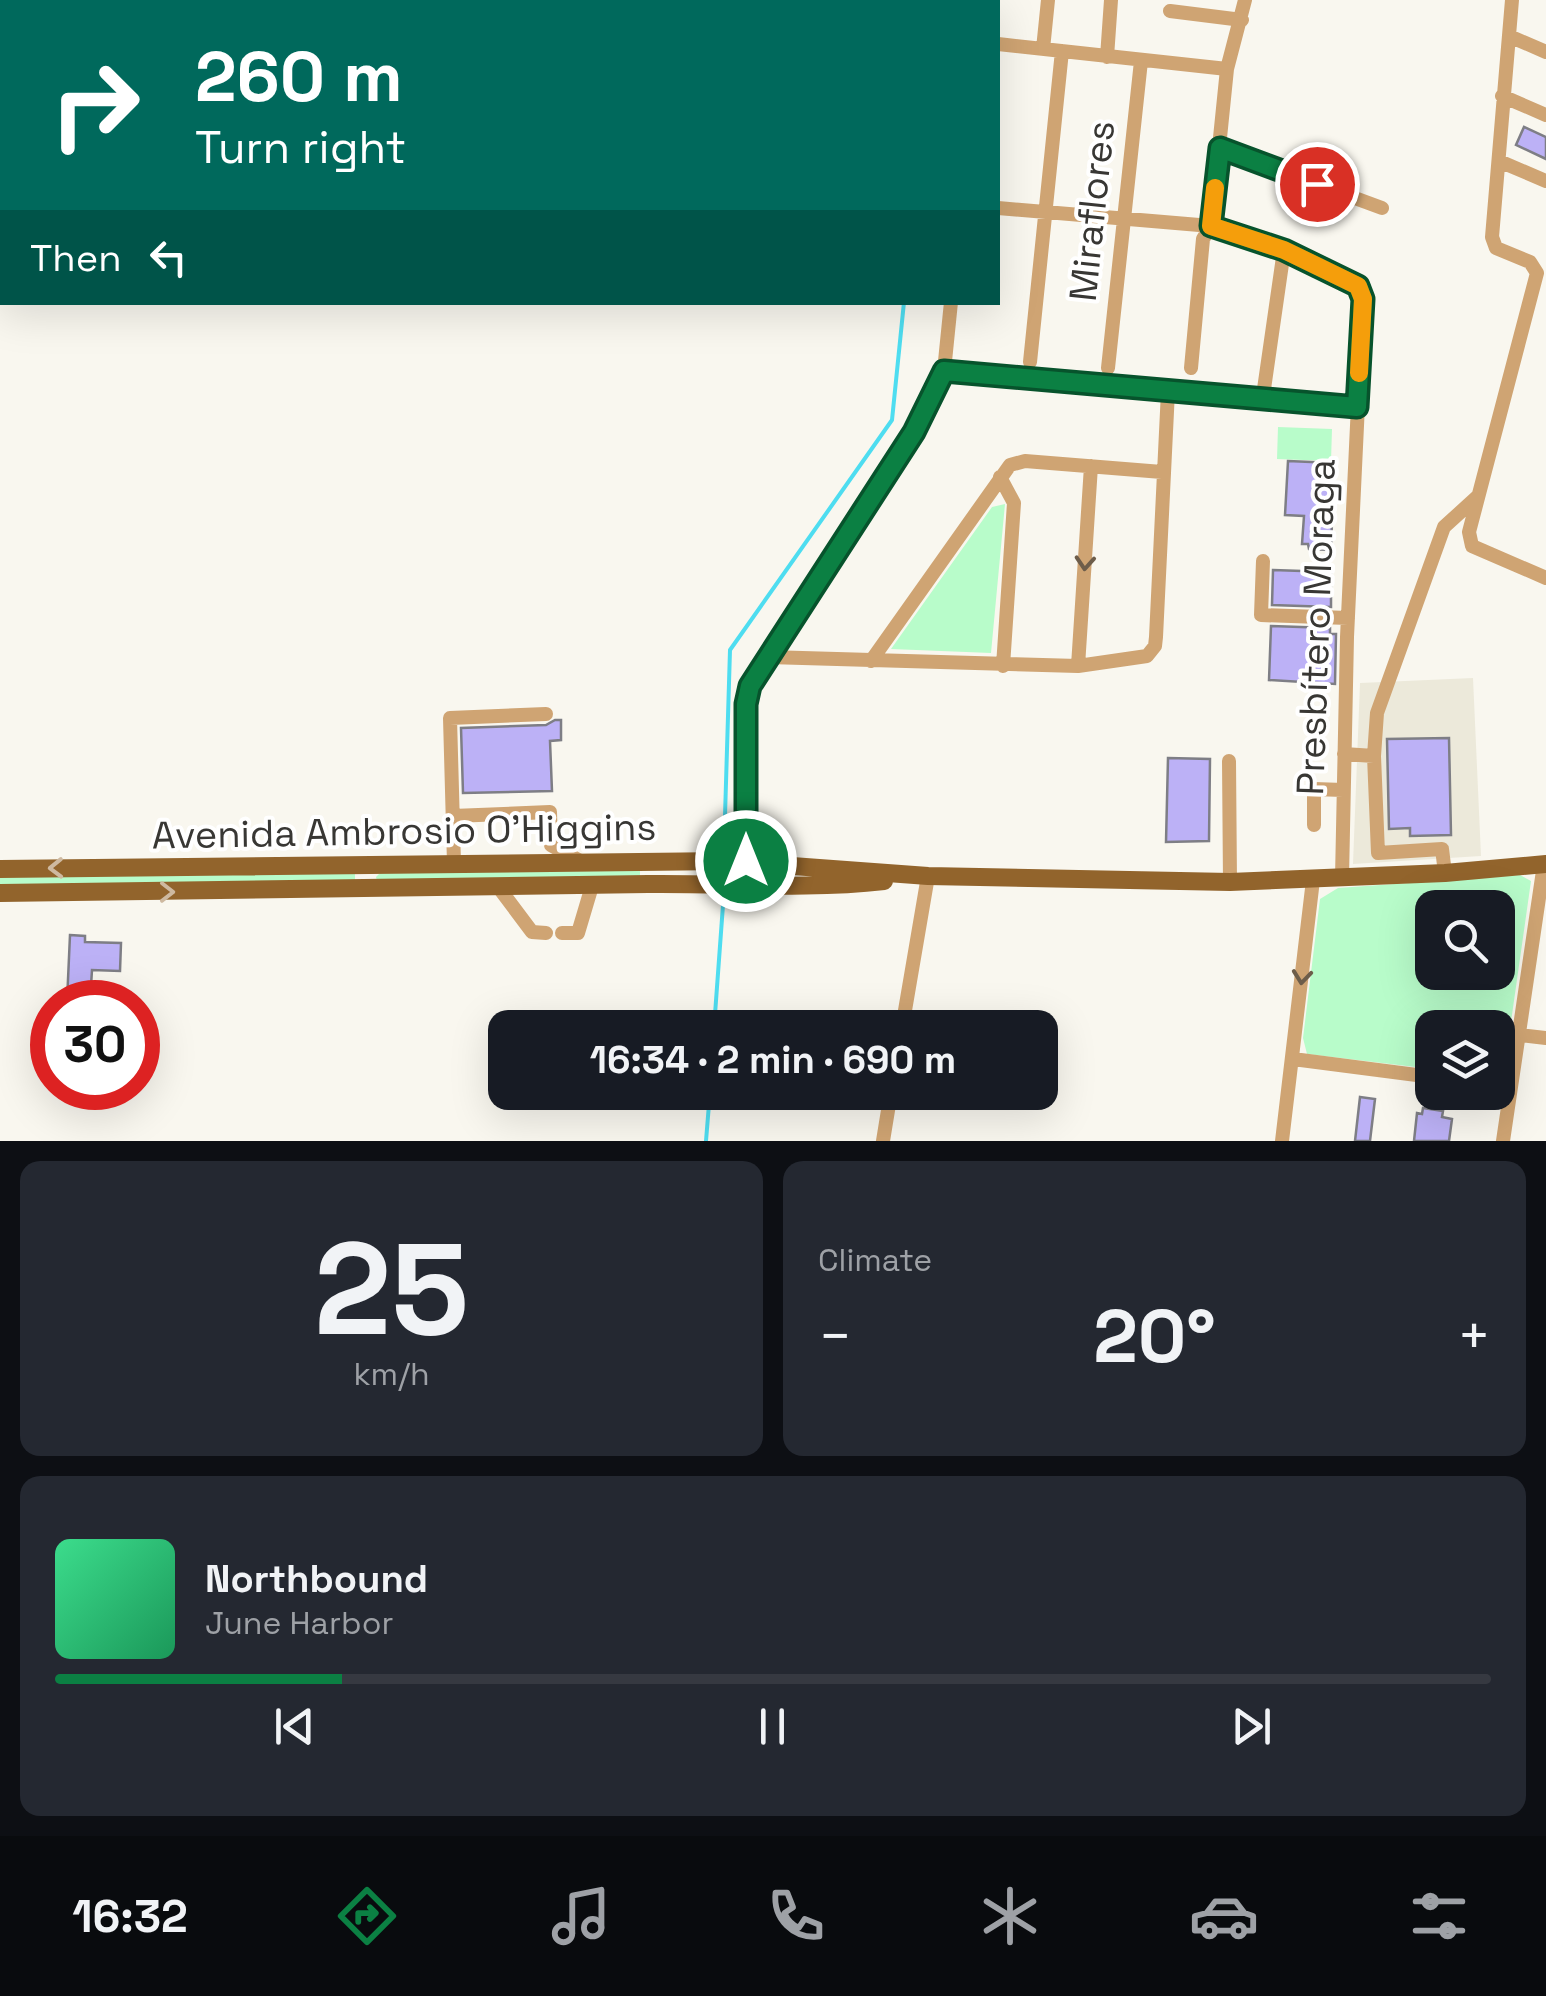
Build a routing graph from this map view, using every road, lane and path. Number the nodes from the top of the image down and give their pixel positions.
1 (1048, 0) edge
2 (1111, 0) edge
3 (1246, 0) edge
4 (1512, 0) edge
5 (1170, 11) dead end
6 (1242, 20) junction
7 (1509, 36) junction
8 (1000, 44) edge
9 (1043, 49) junction
10 (1062, 51) junction
11 (1546, 52) edge
12 (1108, 56) junction
13 (1141, 61) junction
14 (1226, 69) junction
15 (1502, 96) junction
16 (1546, 115) edge
17 (1220, 148) junction
18 (1499, 160) junction
19 (1546, 180) edge
20 (1000, 208) edge
21 (1382, 208) dead end
22 (1045, 212) junction
23 (1123, 221) junction
24 (1211, 226) junction
25 (1284, 250) junction
26 (951, 305) edge
27 (1030, 362) dead end
28 (1108, 368) dead end
29 (1191, 368) dead end
30 (944, 371) junction
31 (1264, 389) dead end
32 (1168, 391) junction
33 (1357, 407) junction
34 (1091, 466) junction
35 (1162, 472) junction
36 (1000, 477) junction
37 (1478, 496) junction
38 (1263, 561) dead end
39 (1546, 578) edge
40 (1348, 618) junction
41 (768, 657) junction
42 (871, 661) junction
43 (1003, 666) junction
44 (1078, 666) junction
45 (546, 714) dead end
46 (1344, 754) junction
47 (1374, 756) junction
48 (1230, 761) dead end
49 (1343, 790) junction
50 (453, 816) junction
51 (1314, 826) dead end
52 (581, 861) junction
53 (746, 861) junction
54 (454, 863) junction
55 (368, 864) junction
56 (1545, 864) edge
57 (120, 867) junction
58 (0, 868) edge
59 (1445, 873) junction
60 (928, 876) junction
61 (1342, 878) junction
62 (1312, 880) junction
63 (1230, 882) junction
64 (743, 884) junction
65 (592, 886) junction
66 (499, 888) junction
67 (366, 891) junction
68 (121, 892) junction
69 (0, 894) edge
70 (905, 1010) edge
71 (1520, 1034) junction
72 (1546, 1038) edge
73 (1515, 1050) edge
74 (1293, 1059) junction
75 (1415, 1075) edge
76 (888, 1110) edge
77 (1504, 1110) edge
78 (883, 1141) edge
79 (1282, 1141) edge
80 (1503, 1141) edge

1 - 9 street
2 - 12 street
3 - 6 street
4 - 7 street
5 - 6 street
6 - 14 street
7 - 11 street
7 - 15 street
8 - 9 street
9 - 10 street
10 - 12 street
10 - 22 street
12 - 13 street
13 - 14 street
13 - 23 street, Miraflores
14 - 17 street
15 - 16 street
15 - 18 street
17 - 21 street
17 - 24 street
18 - 19 street
18 - 37 street
20 - 22 street, Presbítero Moraga
22 - 23 street, Presbítero Moraga
22 - 27 street
23 - 24 street, Presbítero Moraga
23 - 28 street, Miraflores
24 - 25 street, Presbítero Moraga
24 - 29 street
25 - 31 street
25 - 33 street, Presbítero Moraga
26 - 30 street
30 - 32 street
30 - 41 street
32 - 33 street
32 - 35 street
33 - 40 street, Presbítero Moraga
34 - 35 street
34 - 36 street
34 -> 44 street
35 - 44 street
36 - 42 street
36 - 43 street
37 - 39 street
37 - 47 street
38 - 40 street
40 - 46 street, Presbítero Moraga
41 - 42 street
41 - 53 street
42 - 43 street
43 - 44 street
45 - 50 street
46 - 47 street
46 - 49 street, Presbítero Moraga
47 - 59 street
48 - 63 street
49 - 51 street
49 - 61 street, Presbítero Moraga
50 - 52 street
50 - 54 street
52 - 53 main road, Avenida Ambrosio O'Higgins
52 - 54 main road, Avenida Ambrosio O'Higgins
53 - 60 main road, Avenida Ambrosio O'Higgins
53 - 64 street
54 - 55 main road, Avenida Ambrosio O'Higgins
55 - 57 main road, Avenida Ambrosio O'Higgins
55 - 67 main road
56 - 59 main road, Avenida Ambrosio O'Higgins
56 - 71 street
57 -> 58 main road, Avenida Ambrosio O'Higgins
57 - 68 main road
59 - 61 main road, Avenida Ambrosio O'Higgins
60 - 63 main road, Avenida Ambrosio O'Higgins
60 - 64 main road, Avenida Ambrosio O'Higgins
60 - 70 street
61 - 62 main road, Avenida Ambrosio O'Higgins
62 - 63 main road, Avenida Ambrosio O'Higgins
62 -> 74 street
64 - 65 main road, Avenida Ambrosio O'Higgins
65 - 66 main road, Avenida Ambrosio O'Higgins
65 - 66 street
66 - 67 main road, Avenida Ambrosio O'Higgins
68 -> 67 main road, Avenida Ambrosio O'Higgins
68 - 69 main road, Avenida Ambrosio O'Higgins
71 - 72 street
71 - 73 street
74 - 75 street
74 - 79 street
76 - 78 street
77 - 80 street

